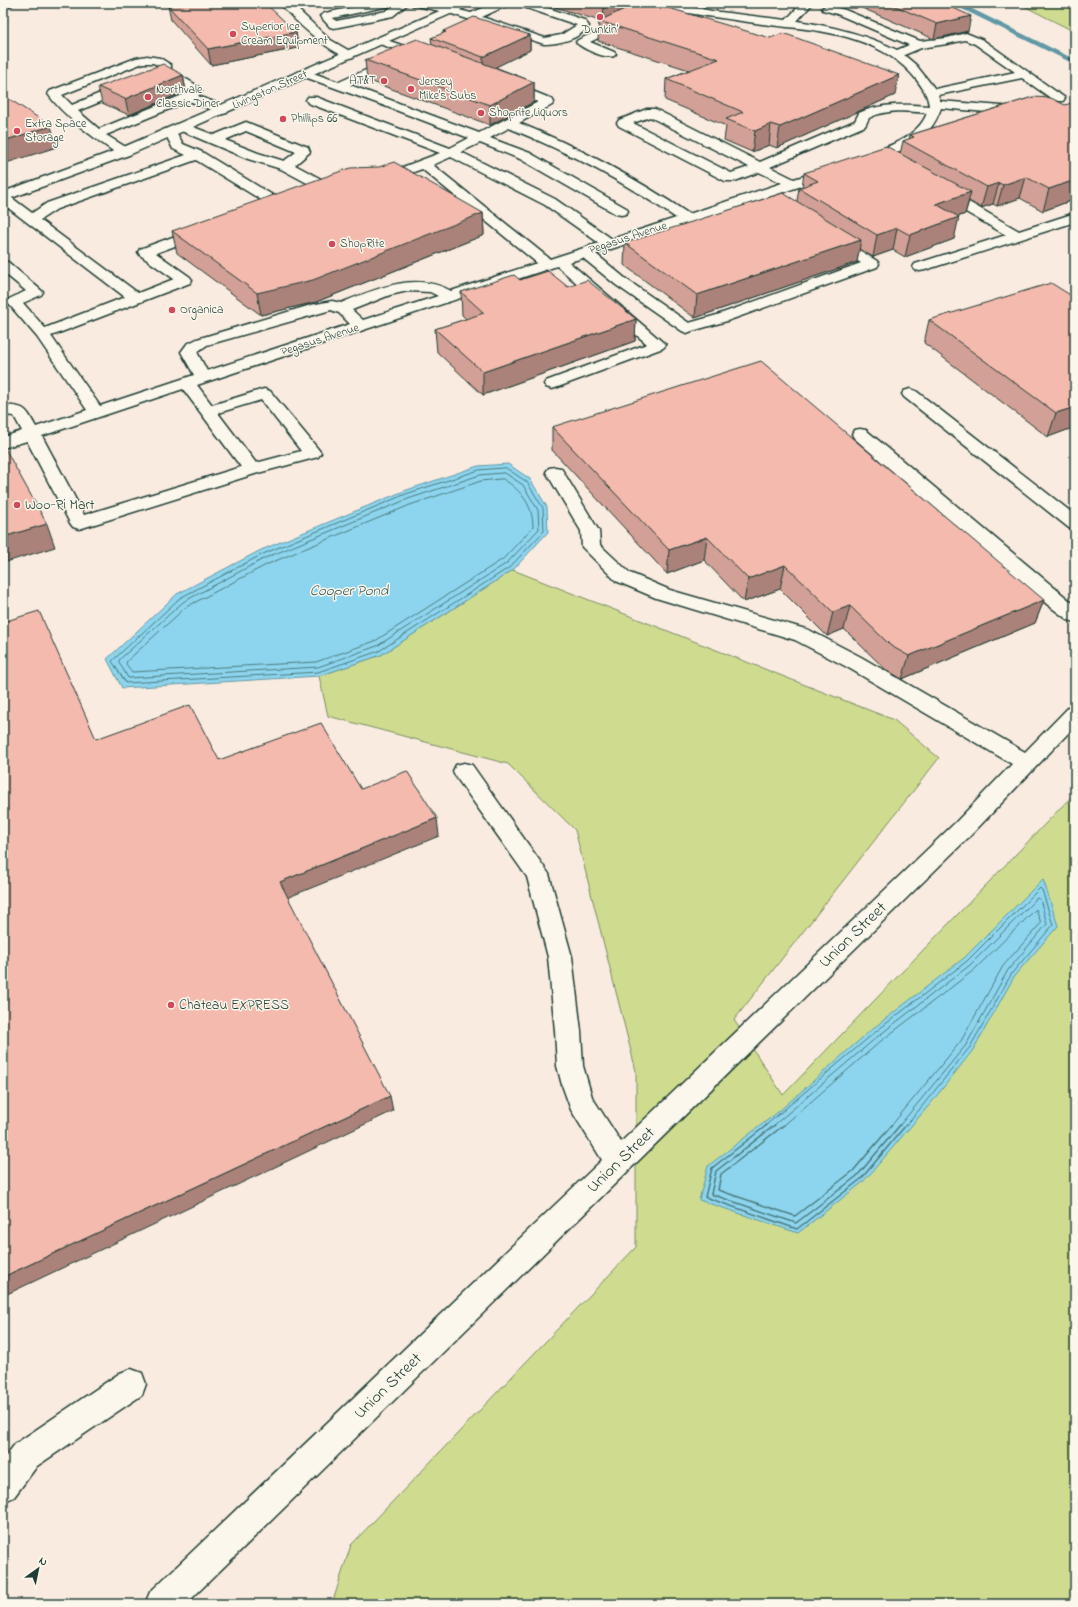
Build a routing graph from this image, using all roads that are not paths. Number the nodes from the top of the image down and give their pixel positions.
1 (8, 3) edge
2 (285, 3) edge
3 (389, 3) edge
4 (404, 3) edge
5 (408, 3) edge
6 (416, 3) edge
7 (467, 3) edge
8 (504, 3) edge
9 (522, 3) edge
10 (808, 3) edge
11 (3, 5) edge
12 (829, 6) edge
13 (649, 8) edge
14 (451, 10) junction
15 (543, 10) junction
16 (530, 16) dead end
17 (472, 17) junction
18 (434, 18) junction
19 (516, 22) dead end
20 (788, 24) junction
21 (503, 28) junction
22 (815, 32) junction
23 (381, 41) junction
24 (919, 45) junction
25 (414, 52) junction
26 (610, 54) dead end
27 (896, 54) junction
28 (349, 55) junction
29 (437, 60) edge
30 (306, 74) junction
31 (1023, 74) junction
32 (497, 82) edge
33 (135, 83) edge
34 (344, 88) junction
35 (189, 97) junction
36 (1058, 98) dead end
37 (934, 103) junction
38 (70, 110) junction
39 (223, 110) junction
40 (1075, 116) edge
41 (509, 123) junction
42 (177, 130) junction
43 (97, 134) junction
44 (479, 138) junction
45 (214, 140) junction
46 (124, 152) junction
47 (450, 152) junction
48 (197, 156) junction
49 (876, 157) junction
50 (423, 164) junction
51 (890, 164) edge
52 (286, 166) junction
53 (760, 167) junction
54 (368, 182) edge
55 (793, 184) junction
56 (931, 187) edge
57 (314, 194) edge
58 (760, 195) junction
59 (3, 198) edge
60 (658, 199) junction
61 (293, 200) edge
62 (773, 203) edge
63 (279, 205) junction
64 (621, 211) junction
65 (249, 214) edge
66 (1075, 217) edge
67 (687, 219) junction
68 (32, 220) junction
69 (581, 224) junction
70 (212, 227) edge
71 (819, 232) edge
72 (1018, 236) junction
73 (610, 244) junction
74 (585, 252) junction
75 (553, 263) junction
76 (3, 265) edge
77 (920, 267) dead end
78 (451, 296) junction
79 (137, 299) junction
80 (341, 309) junction
81 (361, 326) junction
82 (42, 334) junction
83 (195, 381) junction
84 (552, 384) dead end
85 (910, 394) dead end
86 (3, 410) edge
87 (208, 410) junction
88 (97, 413) junction
89 (32, 434) junction
90 (860, 434) dead end
91 (3, 443) edge
92 (252, 470) junction
93 (555, 472) dead end
94 (1075, 524) edge
95 (1075, 615) edge
96 (1074, 715) edge
97 (1027, 763) junction
98 (464, 771) dead end
99 (619, 1162) junction
100 (131, 1384) dead end
101 (3, 1486) edge
102 (162, 1604) edge

1 - 11 street
2 - 28 street
3 - 4 street
5 - 18 street
6 - 14 street
7 - 14 street, Livingston Street
8 - 17 street
9 - 15 street
10 - 20 street
12 - 22 street
12 - 24 street
13 - 20 street
13 - 26 street
14 - 17 street
14 - 18 street, Livingston Street
15 - 16 street
15 - 21 street
17 - 21 street
18 - 23 street, Livingston Street
19 - 21 street
20 - 22 street
22 - 27 street
23 - 25 street
23 - 28 street, Livingston Street
24 - 27 street
24 - 31 street
25 - 29 street
25 - 34 street
27 - 37 street
28 - 30 street, Livingston Street
30 - 34 street
30 - 39 street, Livingston Street
31 - 36 street
31 - 37 street
32 - 41 street
33 - 38 street
34 - 44 street
34 - 47 street
35 - 38 street
35 - 39 street
35 - 43 street
37 - 40 street
37 - 49 street, Pegasus Avenue
37 - 53 street
38 - 43 street
39 - 42 street, Livingston Street
41 - 44 street
41 - 60 street
42 - 45 street
42 - 46 street, Livingston Street
42 - 48 street
43 - 46 street
44 - 47 street
44 - 64 street
45 - 52 street
45 - 52 street
46 - 59 street, Livingston Street
47 - 50 street
47 - 69 street
48 - 63 street
48 - 68 street
49 - 51 street
49 - 55 street, Pegasus Avenue
50 - 54 street
50 - 75 street
52 - 57 street
53 - 53 street
53 - 55 street
55 - 58 street, Pegasus Avenue
56 - 72 street
58 - 62 street
58 - 67 street, Pegasus Avenue
59 - 68 street
60 - 64 street
60 - 67 street
61 - 63 street
63 - 65 street
64 - 69 street
66 - 72 street
67 - 73 street, Pegasus Avenue
68 - 79 street
69 - 73 street
70 - 79 street
71 - 74 street
72 - 77 street
73 - 74 street, Pegasus Avenue
74 - 75 street, Pegasus Avenue
75 - 78 street, Pegasus Avenue
75 - 84 street
76 - 82 street
78 - 80 street
78 - 81 street, Pegasus Avenue
79 - 82 street
80 - 81 street
80 - 83 street
81 - 83 street, Pegasus Avenue
82 - 88 street
83 - 87 street
83 - 88 street, Pegasus Avenue
85 - 94 street
86 - 89 street
87 - 92 street
87 - 92 street
88 - 89 street, Pegasus Avenue
89 - 91 street, Pegasus Avenue
89 - 92 street
90 - 95 street
93 - 97 street
96 - 97 street, Union Street
97 - 99 street, Union Street
98 - 99 street
99 - 102 street, Union Street
100 - 101 street

